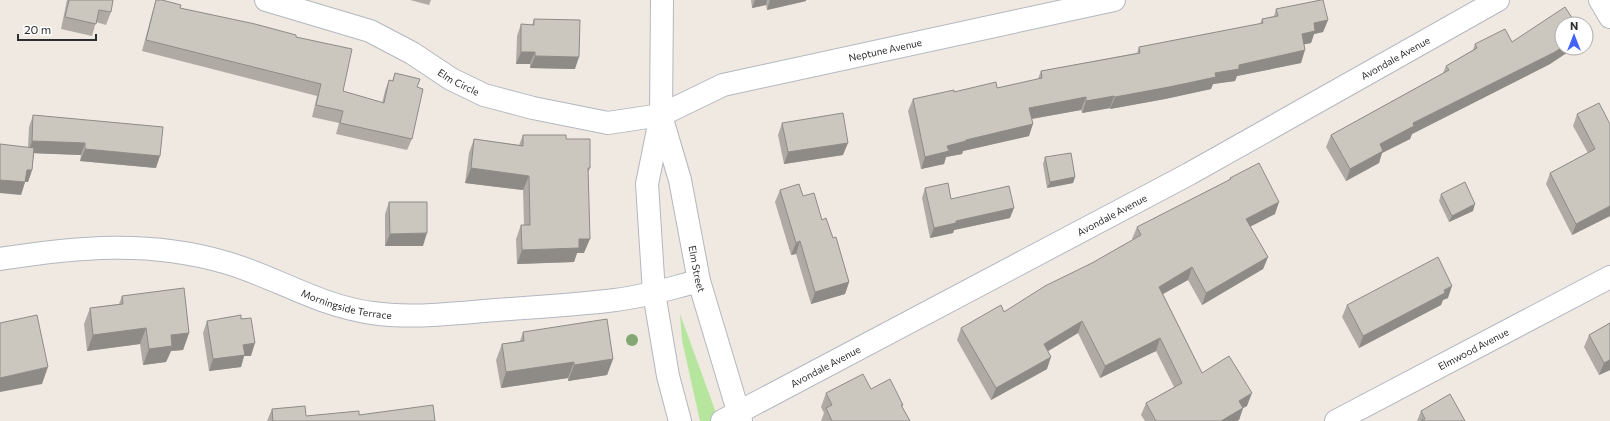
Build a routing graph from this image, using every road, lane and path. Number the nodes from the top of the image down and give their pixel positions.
1 (266, 0) edge
2 (662, 0) edge
3 (1114, 0) edge
4 (1498, 0) edge
5 (1600, 0) edge
6 (1610, 17) edge
7 (662, 115) junction
8 (0, 259) edge
9 (1610, 277) edge
10 (699, 281) junction
11 (654, 293) junction
12 (734, 418) edge
13 (680, 421) edge
14 (1336, 421) edge

1 - 7 street, Elm Circle
2 - 7 street, Elm Street
3 - 7 street, Neptune Avenue
4 - 12 street, Avondale Avenue
5 - 6 street
7 - 10 street, Elm Street
7 - 11 street, Elm Street
8 - 11 street, Morningside Terrace
9 - 14 street, Elmwood Avenue
10 - 11 street, Morningside Terrace
10 - 12 street, Elm Street
11 - 13 street, Elm Street

